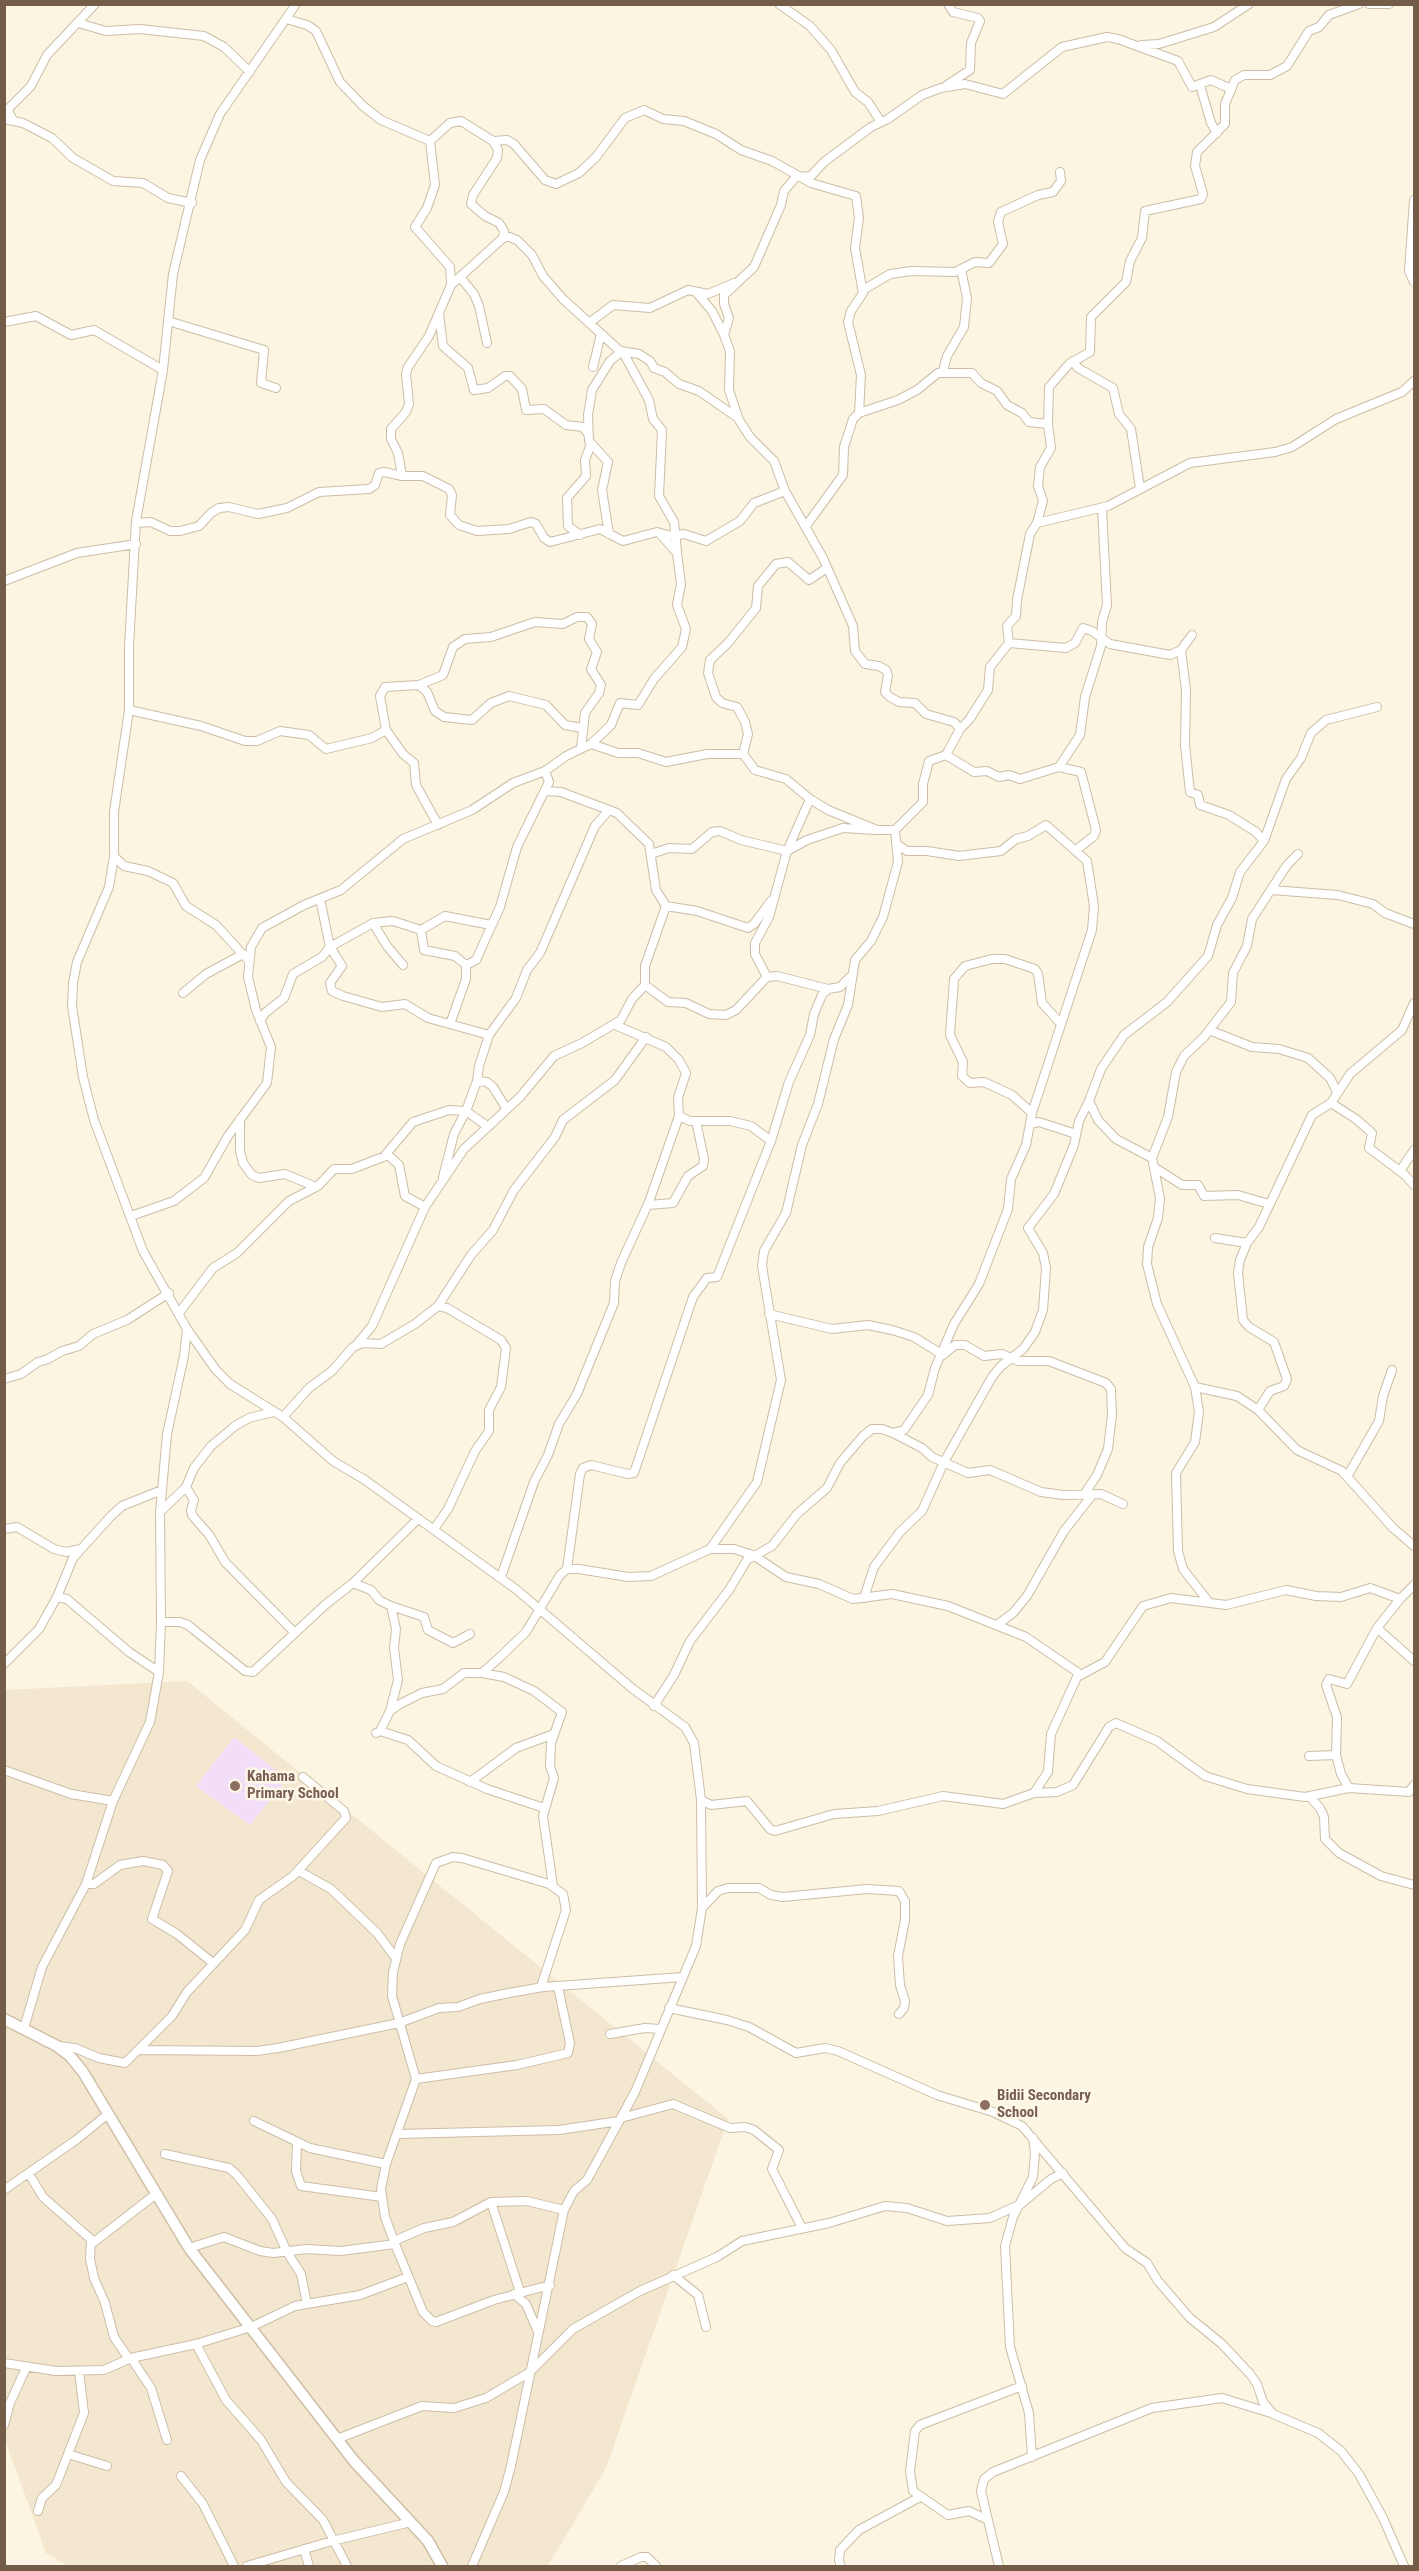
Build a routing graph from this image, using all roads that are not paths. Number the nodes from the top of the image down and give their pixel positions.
1 (94, 4) edge
2 (296, 4) edge
3 (779, 4) edge
4 (948, 4) edge
5 (1249, 4) edge
6 (1359, 4) edge
7 (1369, 4) edge
8 (1389, 4) edge
9 (286, 19) junction
10 (78, 23) junction
11 (1138, 45) junction
12 (250, 72) junction
13 (1200, 85) junction
14 (941, 88) junction
15 (1231, 88) junction
16 (9, 119) edge
17 (881, 122) junction
18 (1217, 133) junction
19 (430, 141) junction
20 (493, 141) junction
21 (1060, 172) dead end
22 (796, 177) junction
23 (1414, 200) edge
24 (192, 203) junction
25 (504, 235) junction
26 (961, 269) junction
27 (460, 277) junction
28 (1414, 282) edge
29 (735, 283) junction
30 (451, 285) junction
31 (863, 290) junction
32 (696, 292) junction
33 (439, 314) junction
34 (168, 321) junction
35 (4, 322) edge
36 (589, 323) junction
37 (601, 334) junction
38 (724, 335) junction
39 (487, 343) dead end
40 (622, 353) junction
41 (1073, 361) junction
42 (593, 367) dead end
43 (162, 370) junction
44 (943, 371) junction
45 (1414, 381) edge
46 (276, 388) dead end
47 (860, 413) junction
48 (738, 419) junction
49 (1048, 424) junction
50 (588, 434) junction
51 (591, 444) junction
52 (402, 476) junction
53 (1140, 488) junction
54 (785, 491) junction
55 (1102, 508) junction
56 (136, 523) junction
57 (1037, 523) junction
58 (806, 526) junction
59 (657, 532) junction
60 (609, 534) junction
61 (677, 535) junction
62 (580, 536) junction
63 (136, 544) junction
64 (677, 553) junction
65 (827, 568) junction
66 (4, 581) edge
67 (1192, 635) dead end
68 (1101, 640) junction
69 (1009, 644) junction
70 (1181, 650) junction
71 (419, 685) junction
72 (1377, 706) dead end
73 (129, 710) junction
74 (582, 728) junction
75 (960, 729) junction
76 (386, 730) junction
77 (591, 744) junction
78 (581, 748) junction
79 (743, 754) junction
80 (946, 755) junction
81 (1059, 767) junction
82 (545, 771) junction
83 (545, 790) junction
84 (810, 800) junction
85 (609, 810) junction
86 (438, 825) junction
87 (877, 830) junction
88 (895, 830) junction
89 (1264, 841) junction
90 (898, 845) junction
91 (1076, 850) junction
92 (787, 851) junction
93 (651, 854) junction
94 (1298, 854) dead end
95 (114, 856) junction
96 (1271, 890) junction
97 (775, 896) junction
98 (320, 899) junction
99 (666, 906) junction
100 (373, 923) junction
101 (1414, 924) edge
102 (491, 925) junction
103 (421, 930) junction
104 (330, 947) junction
105 (245, 957) junction
106 (403, 965) dead end
107 (466, 965) junction
108 (852, 975) junction
109 (767, 977) junction
110 (645, 985) junction
111 (828, 988) junction
112 (183, 993) dead end
113 (1414, 1003) edge
114 (260, 1021) junction
115 (450, 1024) junction
116 (1060, 1024) junction
117 (615, 1025) junction
118 (1209, 1030) junction
119 (489, 1035) junction
120 (646, 1037) junction
121 (477, 1081) junction
122 (1337, 1092) junction
123 (1089, 1101) junction
124 (1331, 1103) junction
125 (506, 1108) junction
126 (466, 1111) junction
127 (1032, 1113) junction
128 (679, 1116) junction
129 (240, 1118) junction
130 (696, 1121) junction
131 (1030, 1124) junction
132 (487, 1126) junction
133 (1076, 1134) junction
134 (771, 1141) junction
135 (1414, 1150) edge
136 (386, 1154) junction
137 (1152, 1158) junction
138 (1154, 1167) junction
139 (1400, 1171) junction
140 (441, 1184) junction
141 (1414, 1185) edge
142 (316, 1187) junction
143 (1269, 1204) junction
144 (648, 1205) junction
145 (425, 1207) junction
146 (131, 1215) junction
147 (1215, 1238) dead end
148 (1247, 1243) junction
149 (169, 1293) junction
150 (438, 1306) junction
151 (179, 1313) junction
152 (769, 1314) junction
153 (187, 1329) junction
154 (357, 1344) junction
155 (943, 1355) junction
156 (1011, 1358) junction
157 (1392, 1370) dead end
158 (4, 1379) edge
159 (1195, 1387) junction
160 (1258, 1410) junction
161 (273, 1412) junction
162 (283, 1417) junction
163 (893, 1433) junction
164 (944, 1462) junction
165 (1347, 1477) junction
166 (186, 1487) junction
167 (162, 1491) junction
168 (1089, 1493) junction
169 (1123, 1504) dead end
170 (160, 1512) junction
171 (418, 1519) junction
172 (4, 1529) edge
173 (434, 1529) junction
174 (1414, 1546) edge
175 (81, 1549) junction
176 (710, 1550) junction
177 (753, 1555) junction
178 (567, 1569) junction
179 (501, 1577) junction
180 (353, 1583) junction
181 (1414, 1585) edge
182 (57, 1597) junction
183 (864, 1598) junction
184 (1400, 1599) junction
185 (1208, 1601) junction
186 (391, 1606) junction
187 (541, 1609) junction
188 (161, 1623) junction
189 (998, 1624) junction
190 (1377, 1628) junction
191 (294, 1632) junction
192 (470, 1635) dead end
193 (1414, 1660) edge
194 (4, 1664) edge
195 (159, 1672) junction
196 (482, 1673) junction
197 (1080, 1674) junction
198 (654, 1706) junction
199 (390, 1711) junction
200 (554, 1734) junction
201 (1336, 1755) junction
202 (1310, 1756) dead end
203 (4, 1770) edge
204 (303, 1777) dead end
205 (470, 1782) junction
206 (1414, 1785) edge
207 (1349, 1788) junction
208 (1034, 1793) junction
209 (1310, 1797) junction
210 (701, 1800) junction
211 (113, 1801) junction
212 (544, 1808) junction
213 (299, 1871) junction
214 (86, 1884) junction
215 (1414, 1885) edge
216 (553, 1886) junction
217 (702, 1908) junction
218 (395, 1957) junction
219 (213, 1963) junction
220 (683, 1977) junction
221 (541, 1987) junction
222 (558, 1987) junction
223 (669, 2008) junction
224 (899, 2014) dead end
225 (4, 2019) edge
226 (399, 2024) junction
227 (24, 2028) junction
228 (660, 2029) junction
229 (610, 2034) dead end
230 (57, 2046) junction
231 (139, 2050) junction
232 (416, 2079) junction
233 (108, 2114) junction
234 (620, 2120) junction
235 (254, 2121) dead end
236 (398, 2134) junction
237 (1033, 2138) junction
238 (297, 2143) junction
239 (165, 2154) dead end
240 (386, 2164) junction
241 (1063, 2173) junction
242 (28, 2174) junction
243 (4, 2190) edge
244 (156, 2194) junction
245 (382, 2197) junction
246 (491, 2202) junction
247 (1021, 2204) junction
248 (564, 2210) junction
249 (802, 2228) junction
250 (91, 2241) junction
251 (394, 2243) junction
252 (189, 2248) junction
253 (287, 2252) junction
254 (674, 2275) junction
255 (408, 2277) junction
256 (550, 2285) junction
257 (517, 2293) junction
258 (307, 2304) junction
259 (250, 2327) junction
260 (706, 2327) dead end
261 (538, 2334) junction
262 (196, 2344) junction
263 (130, 2359) junction
264 (4, 2363) edge
265 (26, 2368) junction
266 (79, 2371) junction
267 (530, 2372) junction
268 (1022, 2386) junction
269 (1273, 2414) junction
270 (4, 2425) edge
271 (337, 2439) junction
272 (167, 2440) dead end
273 (68, 2454) junction
274 (1032, 2457) junction
275 (106, 2466) dead end
276 (181, 2476) dead end
277 (920, 2497) junction
278 (38, 2511) dead end
279 (986, 2519) junction
280 (411, 2522) junction
281 (332, 2541) junction
282 (304, 2549) junction
283 (234, 2566) edge
284 (247, 2566) edge
285 (309, 2566) edge
286 (347, 2566) edge
287 (442, 2566) edge
288 (472, 2566) edge
289 (621, 2566) edge
290 (656, 2566) edge
291 (841, 2566) edge
292 (999, 2566) edge
293 (1404, 2566) edge

1 - 10 street
2 - 9 street
3 - 17 street
4 - 14 street
5 - 11 street
6 - 15 street
7 - 8 street
9 - 12 street
9 - 19 street
10 - 12 street
10 - 16 street
11 - 13 street
11 - 14 street
12 - 24 street
13 - 15 street
13 - 18 street
14 - 17 street
15 - 18 street
16 - 24 street
17 - 22 street
18 - 41 street
19 - 20 street
19 - 30 street
20 - 22 street
20 - 25 street
21 - 26 street
22 - 29 street
22 - 31 street
23 - 28 street
24 - 34 street
25 - 27 street
25 - 36 street
26 - 31 street
26 - 44 street
27 - 30 street
27 - 39 street
29 - 32 street
29 - 38 street
30 - 33 street
31 - 47 street
32 - 36 street
32 - 38 street
33 - 50 street
33 - 52 street
34 - 43 street
34 - 46 street
35 - 43 street
36 - 37 street
37 - 40 street
37 - 42 street
38 - 48 street
40 - 48 street
40 - 50 street
40 - 61 street
41 - 49 street
41 - 53 street
43 - 56 street
44 - 47 street
44 - 49 street
45 - 53 street
47 - 58 street
48 - 54 street
49 - 57 street
50 - 51 street
51 - 60 street
51 - 62 street
52 - 56 street
52 - 62 street
53 - 55 street
54 - 58 street
54 - 61 street
55 - 57 street
55 - 68 street
56 - 63 street
57 - 69 street
58 - 65 street
59 - 60 street
59 - 61 street
59 - 64 street
60 - 62 street
61 - 64 street
63 - 66 street
63 - 73 street
64 - 77 street
65 - 75 street
65 - 79 street
67 - 70 street
68 - 69 street
68 - 70 street
68 - 81 street
69 - 75 street
70 - 89 street
71 - 74 street
71 - 74 street
71 - 76 street
72 - 89 street
73 - 76 street
73 - 95 street
74 - 78 street
75 - 80 street
76 - 86 street
77 - 78 street
77 - 79 street
78 - 82 street
79 - 84 street
80 - 81 street
80 - 88 street
81 - 91 street
82 - 83 street
82 - 86 street
83 - 85 street
83 - 102 street
84 - 87 street
84 - 92 street
85 - 93 street
85 - 119 street
86 - 98 street
87 - 88 street
87 - 92 street
88 - 90 street
89 - 123 street
90 - 91 street
90 - 108 street
91 - 116 street
92 - 93 street
92 - 97 street
93 - 99 street
94 - 96 street
95 - 105 street
95 - 146 street
96 - 101 street
96 - 118 street
97 - 99 street
97 - 109 street
98 - 104 street
98 - 105 street
99 - 110 street
100 - 103 street
100 - 104 street
100 - 106 street
102 - 103 street
102 - 107 street
103 - 107 street
104 - 114 street
104 - 115 street
105 - 112 street
105 - 114 street
107 - 115 street
108 - 111 street
108 - 152 street
109 - 110 street
109 - 111 street
110 - 117 street
111 - 134 street
113 - 122 street
114 - 129 street
115 - 119 street
116 - 127 street
116 - 127 street
117 - 120 street
117 - 125 street
118 - 122 street
118 - 137 street
119 - 121 street
120 - 128 street
120 - 150 street
121 - 125 street
121 - 126 street
122 - 124 street
123 - 133 street
123 - 137 street
124 - 139 street
124 - 143 street
125 - 132 street
126 - 132 street
126 - 136 street
126 - 140 street
127 - 131 street
128 - 130 street
128 - 144 street
129 - 142 street
129 - 146 street
130 - 134 street
130 - 144 street
131 - 133 street
131 - 155 street
132 - 140 street
133 - 156 street
134 - 178 street
135 - 139 street
136 - 142 street
136 - 145 street
137 - 138 street
138 - 143 street
138 - 159 street
139 - 141 street
140 - 145 street
142 - 151 street
143 - 148 street
144 - 179 street
145 - 154 street
146 - 149 street
147 - 148 street
148 - 160 street
149 - 151 street
149 - 158 street
150 - 154 street
150 - 173 street
151 - 153 street
152 - 155 street
152 - 176 street
153 - 161 street
153 - 167 street
154 - 162 street
155 - 156 street
155 - 163 street
156 - 164 street
156 - 168 street
157 - 165 street
159 - 160 street
159 - 185 street
160 - 165 street
161 - 162 street
161 - 166 street
162 - 171 street
163 - 164 street
163 - 177 street
164 - 168 street
164 - 183 street
165 - 174 street
166 - 170 street
166 - 191 street
167 - 170 street
167 - 175 street
168 - 169 street
168 - 189 street
170 - 188 street
171 - 173 street
171 - 180 street
172 - 175 street
173 - 179 street
175 - 182 street
176 - 177 street
176 - 178 street
177 - 183 street
177 - 198 street
178 - 187 street
179 - 187 street
180 - 186 street
180 - 191 street
181 - 184 street
182 - 194 street
182 - 195 street
183 - 189 street
184 - 185 street
184 - 190 street
185 - 197 street
186 - 192 street
186 - 199 street
187 - 196 street
187 - 198 street
188 - 191 street
188 - 195 street
189 - 197 street
190 - 193 street
190 - 201 street
195 - 211 street
196 - 199 street
196 - 200 street
197 - 208 street
198 - 210 street
199 - 205 street
200 - 205 street
200 - 212 street
201 - 202 street
201 - 207 street
203 - 211 street
204 - 213 street
205 - 212 street
206 - 207 street
207 - 209 street
208 - 209 street
208 - 210 street
209 - 215 street
210 - 217 street
211 - 214 street
212 - 216 street
213 - 218 street
213 - 219 street
214 - 219 street
214 - 227 street
216 - 218 street
216 - 221 street
217 - 220 street
217 - 224 street
218 - 226 street
219 - 231 street
220 - 222 street
220 - 223 street
221 - 222 street
221 - 226 street
222 - 232 street
223 - 228 street
223 - 237 street
225 - 227 main road
226 - 231 street
226 - 232 street
227 - 230 main road
228 - 229 street
228 - 234 street
230 - 231 street
230 - 233 main road
232 - 236 street
233 - 242 street
233 - 244 main road
234 - 236 street
234 - 248 street
234 - 249 street
235 - 238 street
236 - 240 street
237 - 241 street
237 - 247 street
238 - 240 street
238 - 245 street
239 - 253 street
240 - 245 street
241 - 247 street
241 - 269 street
242 - 243 street
242 - 250 street
244 - 250 street
244 - 252 main road
245 - 251 street
246 - 248 street
246 - 251 street
246 - 257 street
247 - 249 street
247 - 268 street
248 - 256 street
249 - 254 street
250 - 263 street
251 - 253 street
251 - 255 street
252 - 253 street
252 - 259 main road
253 - 258 street
254 - 260 street
254 - 267 street
255 - 257 street
255 - 258 street
256 - 257 street
256 - 261 street
257 - 261 street
258 - 259 street
259 - 262 street
259 - 271 main road
261 - 267 street
262 - 263 street
262 - 281 street
263 - 266 street
263 - 272 street
264 - 265 street
265 - 266 street
265 - 270 street
266 - 273 street
267 - 271 street
267 - 288 street
268 - 274 street
268 - 277 street
269 - 274 street
269 - 293 street
271 - 280 main road
273 - 275 street
273 - 278 street
274 - 279 street
276 - 283 street
277 - 279 street
277 - 291 street
279 - 292 street
280 - 281 street
280 - 287 main road
281 - 282 street
281 - 286 street
282 - 284 street
282 - 285 street
289 - 290 street

